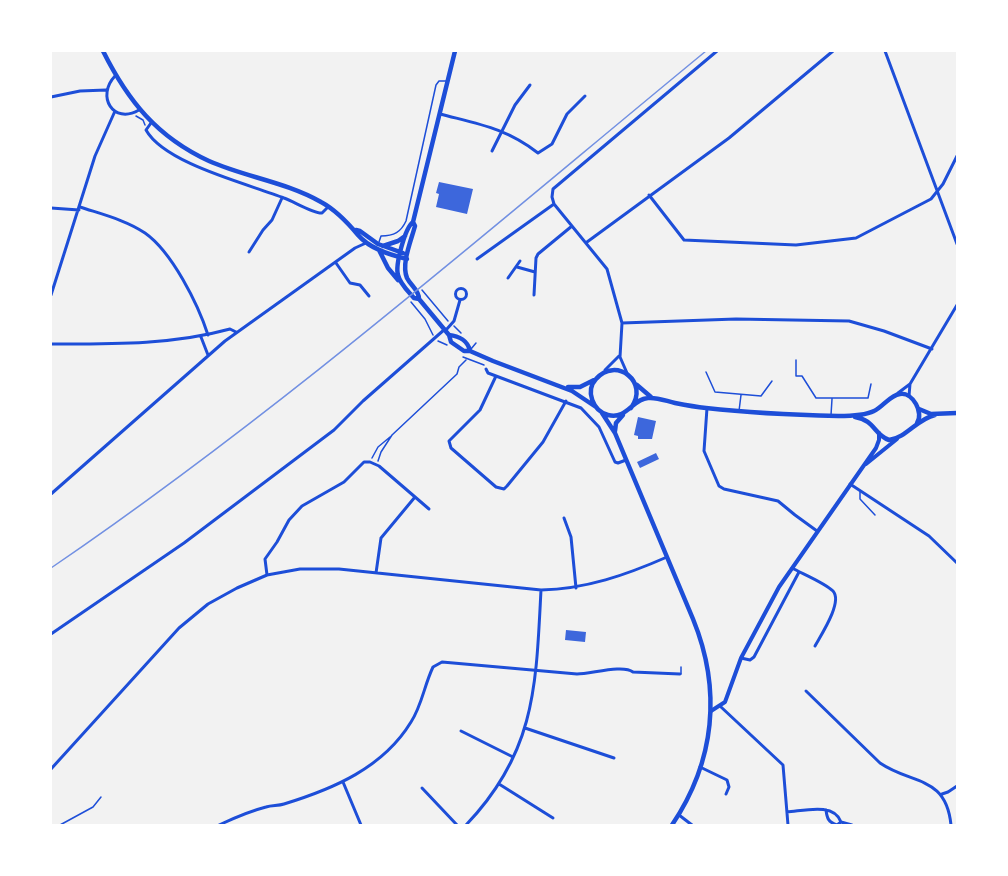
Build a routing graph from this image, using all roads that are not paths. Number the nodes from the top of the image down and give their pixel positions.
1 (103, 51) edge
2 (455, 51) edge
3 (717, 51) edge
4 (833, 51) edge
5 (885, 51) edge
6 (115, 76) junction
7 (448, 81) junction
8 (530, 85) dead end
9 (106, 90) junction
10 (585, 96) dead end
11 (51, 97) edge
12 (139, 110) junction
13 (115, 111) junction
14 (440, 114) junction
15 (151, 123) junction
16 (501, 130) junction
17 (492, 151) dead end
18 (957, 156) edge
19 (937, 192) junction
20 (649, 195) junction
21 (282, 197) junction
22 (554, 204) junction
23 (328, 207) junction
24 (51, 208) edge
25 (79, 209) junction
26 (413, 222) junction
27 (572, 226) junction
28 (356, 230) junction
29 (406, 234) junction
30 (361, 237) junction
31 (369, 241) junction
32 (586, 242) junction
33 (957, 244) edge
34 (379, 247) junction
35 (355, 248) junction
36 (249, 252) dead end
37 (400, 255) junction
38 (408, 257) junction
39 (477, 259) dead end
40 (520, 261) dead end
41 (336, 262) junction
42 (516, 267) junction
43 (535, 272) junction
44 (508, 278) dead end
45 (402, 284) junction
46 (51, 295) edge
47 (534, 295) dead end
48 (369, 296) dead end
49 (419, 299) junction
50 (460, 300) dead end
51 (957, 305) edge
52 (622, 323) junction
53 (447, 331) junction
54 (236, 333) junction
55 (208, 335) junction
56 (201, 337) junction
57 (476, 343) dead end
58 (51, 344) edge
59 (932, 349) junction
60 (470, 351) junction
61 (620, 351) junction
62 (208, 355) junction
63 (489, 360) junction
64 (796, 360) dead end
65 (485, 367) joint
66 (706, 372) dead end
67 (602, 373) junction
68 (496, 376) junction
69 (630, 377) junction
70 (596, 378) junction
71 (772, 381) dead end
72 (912, 381) junction
73 (871, 384) dead end
74 (558, 385) junction
75 (741, 395) junction
76 (895, 396) junction
77 (832, 398) junction
78 (654, 399) junction
79 (910, 399) junction
80 (566, 401) junction
81 (631, 408) junction
82 (707, 408) junction
83 (918, 408) junction
84 (598, 409) junction
85 (739, 411) junction
86 (875, 411) junction
87 (625, 413) junction
88 (957, 414) edge
89 (935, 415) junction
90 (831, 416) junction
91 (844, 416) junction
92 (917, 423) junction
93 (872, 424) junction
94 (878, 432) junction
95 (615, 433) junction
96 (897, 438) junction
97 (626, 460) junction
98 (863, 467) junction
99 (850, 484) junction
100 (860, 490) junction
101 (51, 494) edge
102 (415, 497) junction
103 (429, 509) dead end
104 (875, 514) dead end
105 (564, 518) dead end
106 (817, 531) junction
107 (667, 557) junction
108 (957, 563) edge
109 (792, 568) junction
110 (799, 572) junction
111 (376, 573) junction
112 (267, 575) junction
113 (576, 588) junction
114 (541, 590) junction
115 (51, 634) edge
116 (815, 646) dead end
117 (741, 658) junction
118 (681, 667) dead end
119 (537, 670) junction
120 (680, 674) joint
121 (806, 691) dead end
122 (721, 706) junction
123 (711, 711) junction
124 (525, 728) junction
125 (461, 731) dead end
126 (513, 757) junction
127 (614, 758) dead end
128 (700, 767) junction
129 (51, 769) edge
130 (343, 782) junction
131 (499, 784) junction
132 (957, 786) edge
133 (422, 788) dead end
134 (726, 794) dead end
135 (942, 794) junction
136 (101, 797) dead end
137 (825, 810) junction
138 (787, 812) junction
139 (678, 815) junction
140 (553, 818) dead end
141 (841, 822) junction
142 (220, 824) edge
143 (60, 825) edge
144 (361, 825) edge
145 (457, 825) edge
146 (466, 825) edge
147 (672, 825) edge
148 (692, 825) edge
149 (788, 825) edge
150 (852, 825) edge
151 (951, 825) edge

1 - 6 main road
2 - 7 main road
3 - 22 street
4 - 20 street
5 - 19 street
6 - 9 street
6 - 12 main road
7 - 14 main road
7 - 34 lane
8 - 16 street
9 - 11 street
9 - 13 street
10 - 16 street
12 - 13 street
12 - 15 main road
13 - 25 street
14 - 16 street
14 - 26 main road
15 - 21 street
15 - 23 main road
16 - 17 street
18 - 19 street
19 - 20 street
19 - 33 street
20 - 32 street
21 - 23 street
21 - 36 street
22 - 27 street
22 - 39 street
23 - 28 main road
24 - 25 street
25 - 46 street
25 - 55 street
26 - 29 main road
26 - 38 main road
27 - 32 street
27 - 43 street
28 - 30 main road
28 - 31 main road
29 - 34 main road
29 - 37 main road
30 - 31 main road
30 - 35 street
31 - 34 main road
31 - 35 street
32 - 52 street
34 - 37 main road
34 - 45 main road
35 - 41 street
37 - 38 main road
37 - 45 main road
38 - 49 main road
40 - 42 street
41 - 48 street
41 - 54 street
42 - 43 street
42 - 44 street
43 - 47 street
45 - 49 main road
49 - 53 main road
50 - 53 street
51 - 59 street
52 - 59 street
52 - 61 street
53 - 60 main road
53 - 115 street
54 - 55 street
54 - 62 street
55 - 56 street
56 - 58 street
56 - 62 street
57 - 60 lane
59 - 72 street
60 - 63 main road
61 - 67 street
61 - 69 street
62 - 101 street
63 - 65 lane
63 - 74 main road
64 - 77 lane
65 - 68 street
66 - 75 lane
67 - 69 main road
67 - 70 main road
68 - 80 street
68 - 80 street
69 - 78 main road
69 - 81 main road
70 - 74 main road
70 - 84 main road
71 - 75 lane
72 - 76 street
72 - 79 street
73 - 77 lane
74 - 84 main road
75 - 85 lane
76 - 79 main road
76 - 86 main road
77 - 90 lane
78 - 81 main road
78 - 82 main road
79 - 83 main road
80 - 97 street
81 - 87 main road
82 - 85 main road
82 - 106 street
83 - 89 main road
83 - 92 main road
84 - 87 main road
84 - 95 main road
85 - 90 main road
86 - 91 main road
86 - 93 main road
87 - 95 main road
88 - 89 main road
89 - 92 main road
90 - 91 main road
91 - 93 main road
92 - 96 main road
93 - 94 main road
94 - 96 main road
94 - 98 street
95 - 97 main road
96 - 98 street
97 - 107 main road
98 - 99 street
99 - 100 street
99 - 106 street
100 - 104 lane
100 - 108 street
102 - 103 street
102 - 111 street
102 - 112 street
105 - 113 street
106 - 109 street
107 - 113 street
107 - 123 main road
109 - 110 street
109 - 117 street
110 - 116 street
110 - 117 street
111 - 112 street
111 - 114 street
112 - 129 street
113 - 114 street
114 - 119 street
117 - 122 street
118 - 120 lane
119 - 120 street
119 - 124 street
119 - 130 street
121 - 135 street
122 - 123 street
122 - 138 street
123 - 128 main road
124 - 126 street
124 - 127 street
125 - 126 street
126 - 131 street
128 - 134 street
128 - 139 main road
130 - 142 street
130 - 144 street
131 - 140 street
131 - 146 street
132 - 135 street
133 - 145 street
135 - 151 street
136 - 143 lane
137 - 138 street
137 - 141 street
137 - 141 street
138 - 149 street
139 - 147 main road
139 - 148 street
141 - 150 street

